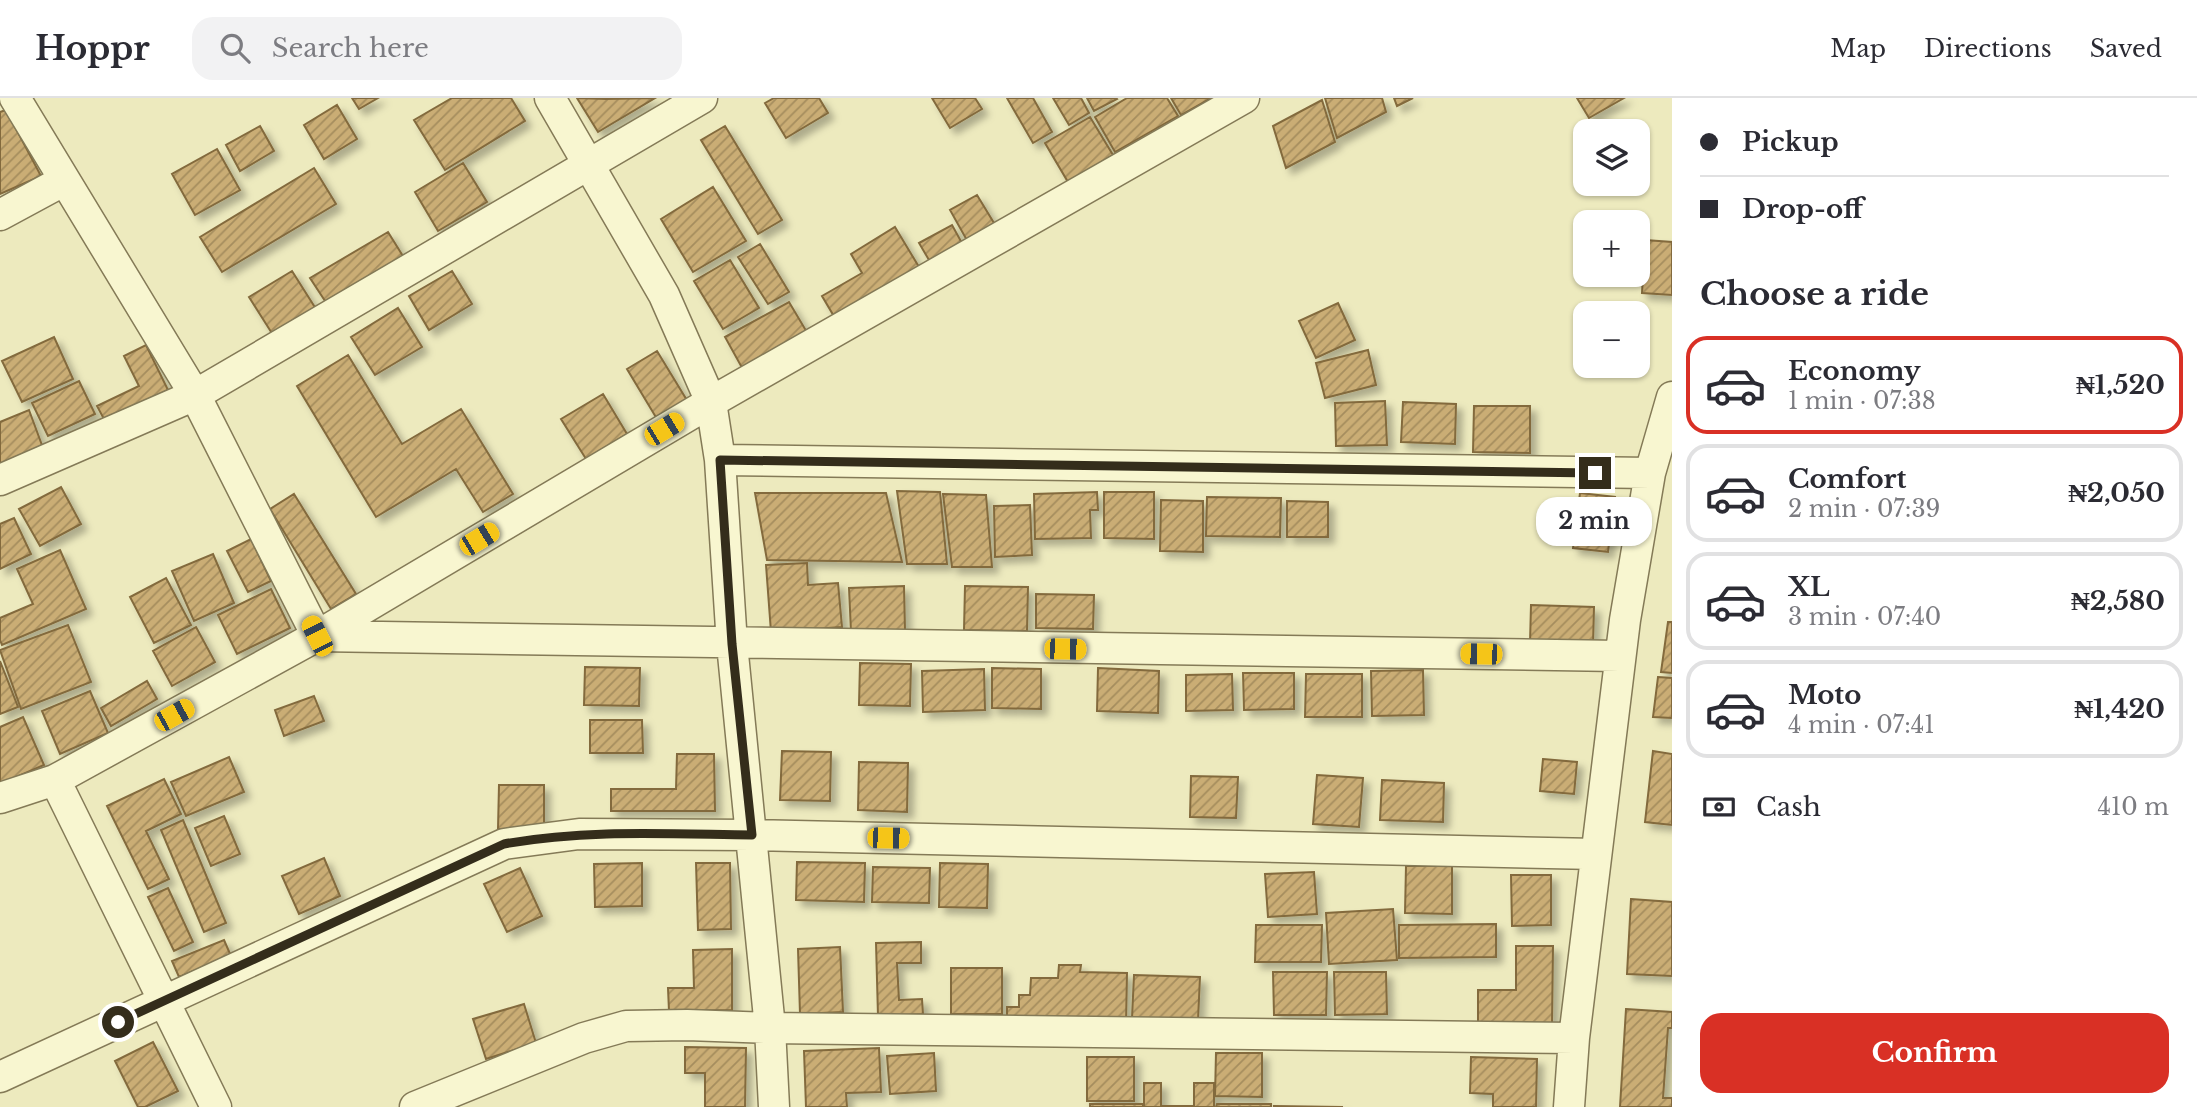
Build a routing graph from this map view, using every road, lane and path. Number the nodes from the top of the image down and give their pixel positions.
1 (15, 98) edge
2 (550, 98) edge
3 (702, 98) edge
4 (1244, 98) edge
5 (588, 164) junction
6 (63, 181) junction
7 (0, 215) edge
8 (195, 395) junction
9 (1672, 397) edge
10 (710, 402) junction
11 (1660, 455) edge
12 (720, 460) junction
13 (0, 480) edge
14 (317, 636) junction
15 (732, 644) junction
16 (1619, 656) junction
17 (55, 780) junction
18 (0, 798) edge
19 (752, 835) junction
20 (1596, 854) junction
21 (165, 1000) junction
22 (770, 1028) junction
23 (1574, 1038) junction
24 (0, 1077) edge
25 (216, 1107) edge
26 (415, 1107) edge
27 (774, 1107) edge
28 (1569, 1107) edge

1 - 6 street
2 - 5 street
3 - 5 street
4 - 10 street
5 - 8 street
5 - 10 street
6 - 7 street
6 - 8 street
8 - 13 street
8 - 14 street
9 - 11 street
10 - 12 street
10 - 14 street
11 - 12 street
11 - 16 street
12 - 15 street
14 - 15 street
14 - 17 street
15 - 16 street
15 - 19 street
16 - 20 street
17 - 18 street
17 - 21 street
19 - 20 street
19 - 21 street
19 - 22 street
20 - 23 street
21 - 24 street
21 - 25 street
22 - 23 street
22 - 26 street
22 - 27 street
23 - 28 street

